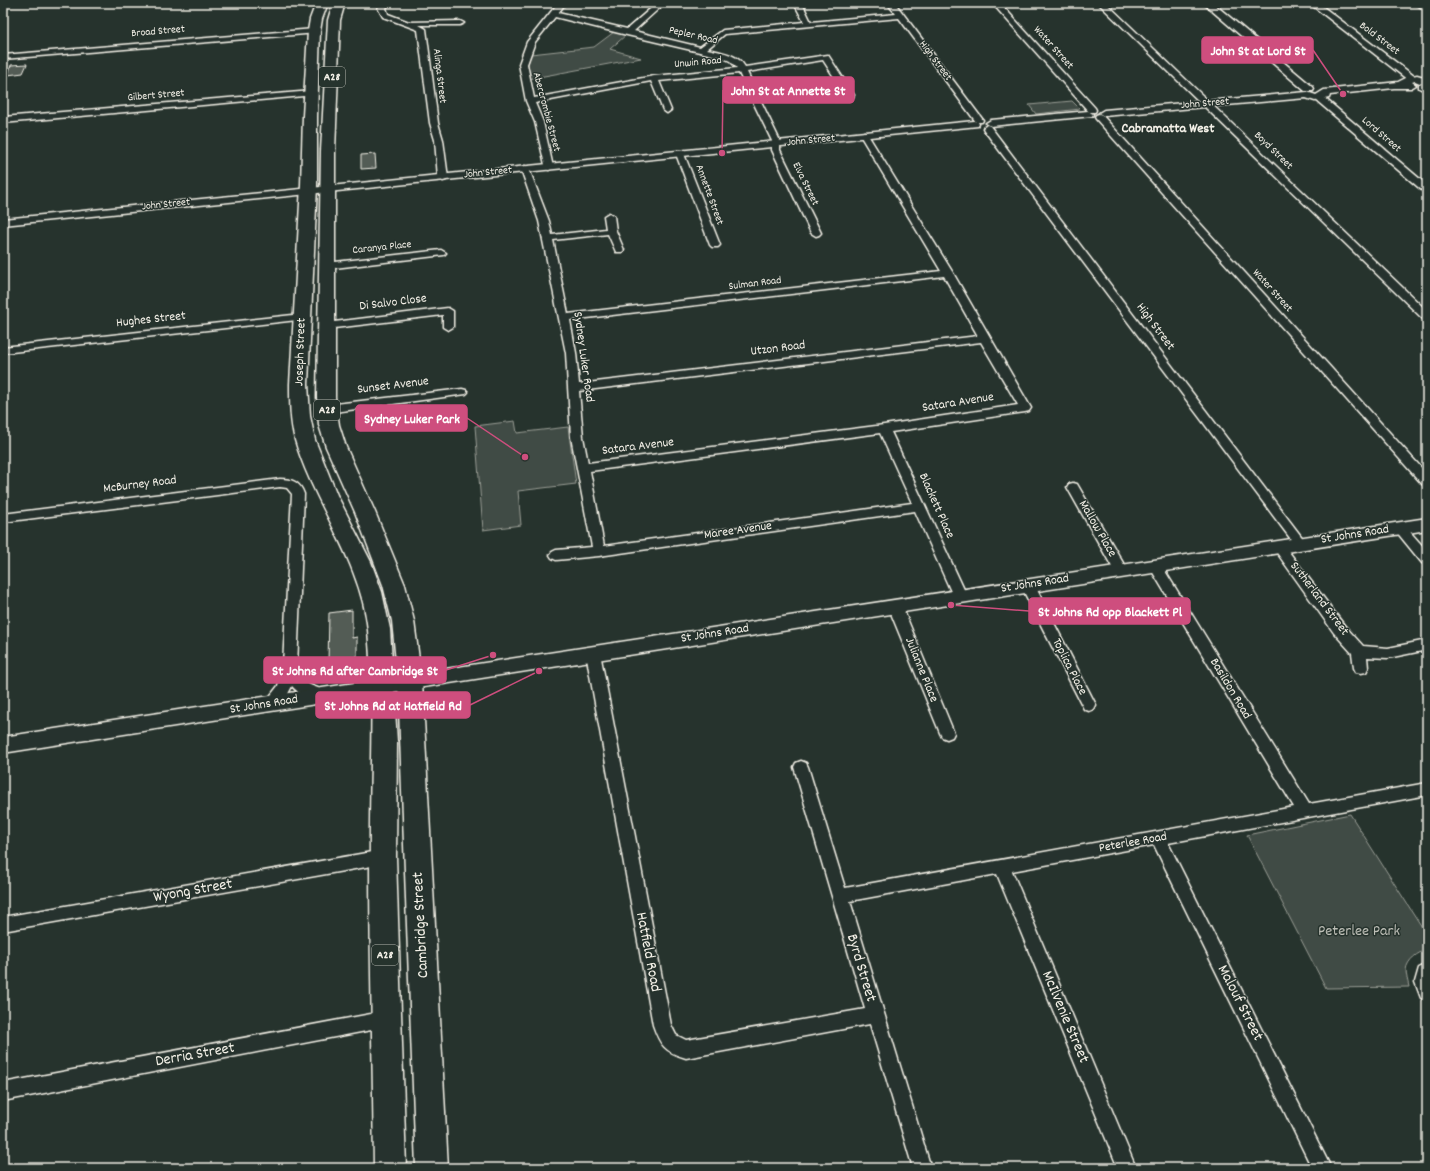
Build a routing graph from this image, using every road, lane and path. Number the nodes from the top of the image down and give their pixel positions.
1 (322, 3) edge
2 (339, 3) edge
3 (386, 3) edge
4 (562, 3) edge
5 (661, 3) edge
6 (798, 3) edge
7 (891, 3) edge
8 (996, 3) edge
9 (1102, 3) edge
10 (1208, 3) edge
11 (1313, 3) edge
12 (1418, 3) edge
13 (1427, 9) edge
14 (553, 14) junction
15 (901, 16) junction
16 (460, 23) dead end
17 (410, 24) junction
18 (808, 24) junction
19 (314, 31) junction
20 (627, 33) junction
21 (701, 50) junction
22 (3, 57) edge
23 (742, 70) junction
24 (654, 78) junction
25 (1420, 83) edge
26 (1308, 92) junction
27 (312, 93) junction
28 (850, 95) dead end
29 (1321, 95) junction
30 (530, 101) junction
31 (1207, 104) junction
32 (667, 110) dead end
33 (1096, 113) junction
34 (3, 120) edge
35 (976, 122) junction
36 (989, 125) junction
37 (864, 135) junction
38 (776, 144) junction
39 (680, 154) junction
40 (549, 167) junction
41 (525, 170) junction
42 (443, 178) junction
43 (328, 190) junction
44 (1427, 190) edge
45 (309, 192) junction
46 (609, 216) dead end
47 (3, 222) edge
48 (611, 231) junction
49 (816, 232) dead end
50 (547, 238) junction
51 (714, 245) dead end
52 (619, 250) dead end
53 (441, 253) dead end
54 (326, 266) junction
55 (948, 273) junction
56 (1427, 316) edge
57 (302, 317) junction
58 (564, 318) junction
59 (326, 326) junction
60 (448, 327) dead end
61 (985, 338) junction
62 (3, 350) edge
63 (574, 388) junction
64 (462, 392) dead end
65 (327, 409) junction
66 (884, 429) junction
67 (582, 468) junction
68 (1427, 482) edge
69 (1073, 487) dead end
70 (919, 506) junction
71 (3, 518) edge
72 (1427, 524) edge
73 (1400, 528) junction
74 (1300, 543) junction
75 (1279, 547) junction
76 (599, 551) junction
77 (556, 555) dead end
78 (1427, 560) edge
79 (1155, 566) junction
80 (1121, 571) junction
81 (1028, 586) junction
82 (960, 596) junction
83 (895, 606) junction
84 (1427, 645) edge
85 (1359, 651) junction
86 (593, 653) junction
87 (290, 666) junction
88 (1361, 668) dead end
89 (396, 684) junction
90 (322, 696) junction
91 (271, 704) junction
92 (1089, 705) dead end
93 (947, 733) dead end
94 (3, 745) edge
95 (801, 767) dead end
96 (1427, 789) edge
97 (1304, 811) junction
98 (1158, 838) junction
99 (383, 857) junction
100 (1002, 866) junction
101 (839, 896) junction
102 (3, 924) edge
103 (1427, 972) edge
104 (1427, 992) edge
105 (876, 1015) junction
106 (387, 1019) junction
107 (3, 1092) edge
108 (390, 1168) edge
109 (432, 1168) edge
110 (922, 1168) edge
111 (1127, 1168) edge
112 (1322, 1168) edge

1 - 19 highway, Joseph Street / A28
2 - 43 highway, Joseph Street / A28
3 - 17 street, Alinga Street
4 - 14 street, Abercrombie Street
5 - 20 street
6 - 18 street
7 - 15 street, High Street
8 - 33 street, Water Street
9 - 31 street, Boyd Street
10 - 26 street
11 - 25 street, Bold Street
12 - 13 street
14 - 20 street, Pepler Road
14 - 30 street, Abercrombie Street
15 - 18 street
15 - 35 street, High Street
16 - 17 street
17 - 42 street, Alinga Street
18 - 21 street
19 - 22 street, Broad Street
19 - 27 highway, Joseph Street / A28
20 - 21 street, Pepler Road
21 - 23 street, Pepler Road
23 - 24 street, Unwin Road
23 - 28 street, Unwin Road
23 - 38 street, Pepler Road
24 - 30 street, Unwin Road
24 - 32 street
25 - 29 street
26 - 29 street
26 - 31 street, John Street
27 - 34 street, Gilbert Street
27 - 45 highway, Joseph Street / A28
29 - 44 street, Lord Street
30 - 40 street, Abercrombie Street
31 - 33 street, John Street
31 - 56 street, Boyd Street
33 - 36 street, John Street
33 - 68 street, Water Street
35 - 36 street
35 - 37 street, John Street
36 - 74 street, High Street
37 - 38 street, John Street
37 - 55 street, Satara Avenue
38 - 39 street, John Street
38 - 49 street, Elva Street
39 - 40 street, John Street
39 - 51 street, Annette Street
40 - 41 street, John Street
41 - 42 street, John Street
41 - 50 street, Sydney Luker Road
42 - 43 street, John Street
43 - 45 street, John Street
43 - 54 highway, Joseph Street / A28
45 - 47 street, John Street
45 - 57 highway, Joseph Street / A28
46 - 48 street
48 - 50 street
48 - 52 street
50 - 58 street, Sydney Luker Road
53 - 54 street, Caranya Place
54 - 59 highway, Joseph Street / A28
55 - 58 street, Sulman Road
55 - 61 street, Satara Avenue
57 - 62 street, Hughes Street
57 - 89 highway, Joseph Street / A28
58 - 63 street, Sydney Luker Road
59 - 60 street, Di Salvo Close
59 - 65 highway, Joseph Street / A28
61 - 63 street, Utzon Road
61 - 66 street, Satara Avenue
63 - 67 street, Sydney Luker Road
64 - 65 street, Sunset Avenue
65 - 89 highway, Joseph Street / A28
66 - 67 street, Satara Avenue
66 - 70 street, Blackett Place
67 - 76 street, Sydney Luker Road
69 - 80 street, Mallow Place
70 - 76 street, Maree Avenue
70 - 82 street, Blackett Place
71 - 87 street, McBurney Road
72 - 73 main road, St Johns Road
73 - 74 main road, St Johns Road
73 - 78 street
74 - 75 main road, St Johns Road
75 - 79 main road, St Johns Road
75 - 85 street, Sutherland Street
76 - 77 street, Maree Avenue
79 - 80 main road, St Johns Road
79 - 97 street, Basildon Road
80 - 81 main road, St Johns Road
81 - 82 main road, St Johns Road
81 - 92 street, Toplica Place
82 - 83 main road, St Johns Road
83 - 86 main road, St Johns Road
83 - 93 street, Julianne Place
84 - 85 street
85 - 88 street
86 - 89 main road, St Johns Road
86 - 105 street, Hatfield Road
87 - 90 street
87 - 91 street
89 - 90 main road, St Johns Road
89 - 99 highway, A28
89 - 109 highway, Cambridge Street / A28
90 - 91 main road, St Johns Road
91 - 94 main road, St Johns Road
95 - 101 street, Byrd Street
96 - 97 street, Peterlee Road
97 - 98 street, Peterlee Road
98 - 100 street, Peterlee Road
98 - 112 street, Malouf Street
99 - 102 street, Wyong Street
99 - 106 highway, A28
100 - 101 street, Peterlee Road
100 - 111 street, McIlvenie Street
101 - 105 street, Byrd Street
103 - 104 street
105 - 110 street, Byrd Street
106 - 107 street, Derria Street
106 - 108 highway, A28

